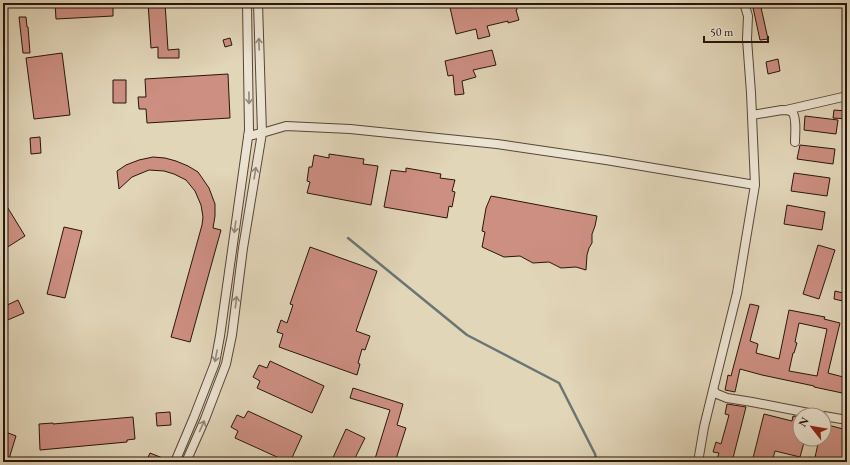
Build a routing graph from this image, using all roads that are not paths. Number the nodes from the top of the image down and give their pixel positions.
1 (247, 3) edge
2 (258, 3) edge
3 (744, 3) edge
4 (847, 96) edge
5 (786, 110) junction
6 (752, 114) junction
7 (262, 133) junction
8 (248, 136) junction
9 (795, 142) dead end
10 (755, 185) junction
11 (713, 390) junction
12 (200, 402) junction
13 (210, 406) junction
14 (792, 410) edge
15 (832, 417) edge
16 (847, 420) edge
17 (175, 462) edge
18 (186, 462) edge
19 (698, 462) edge

1 -> 8 street
7 -> 2 street
3 - 6 street
4 - 5 street
5 - 6 street
5 - 9 street
6 - 10 street
7 - 8 street
7 - 10 street
13 -> 7 street
8 -> 12 street
10 - 11 street
11 - 14 street
11 - 19 street
12 - 13 street
12 - 17 street
18 -> 13 street
15 - 16 street

